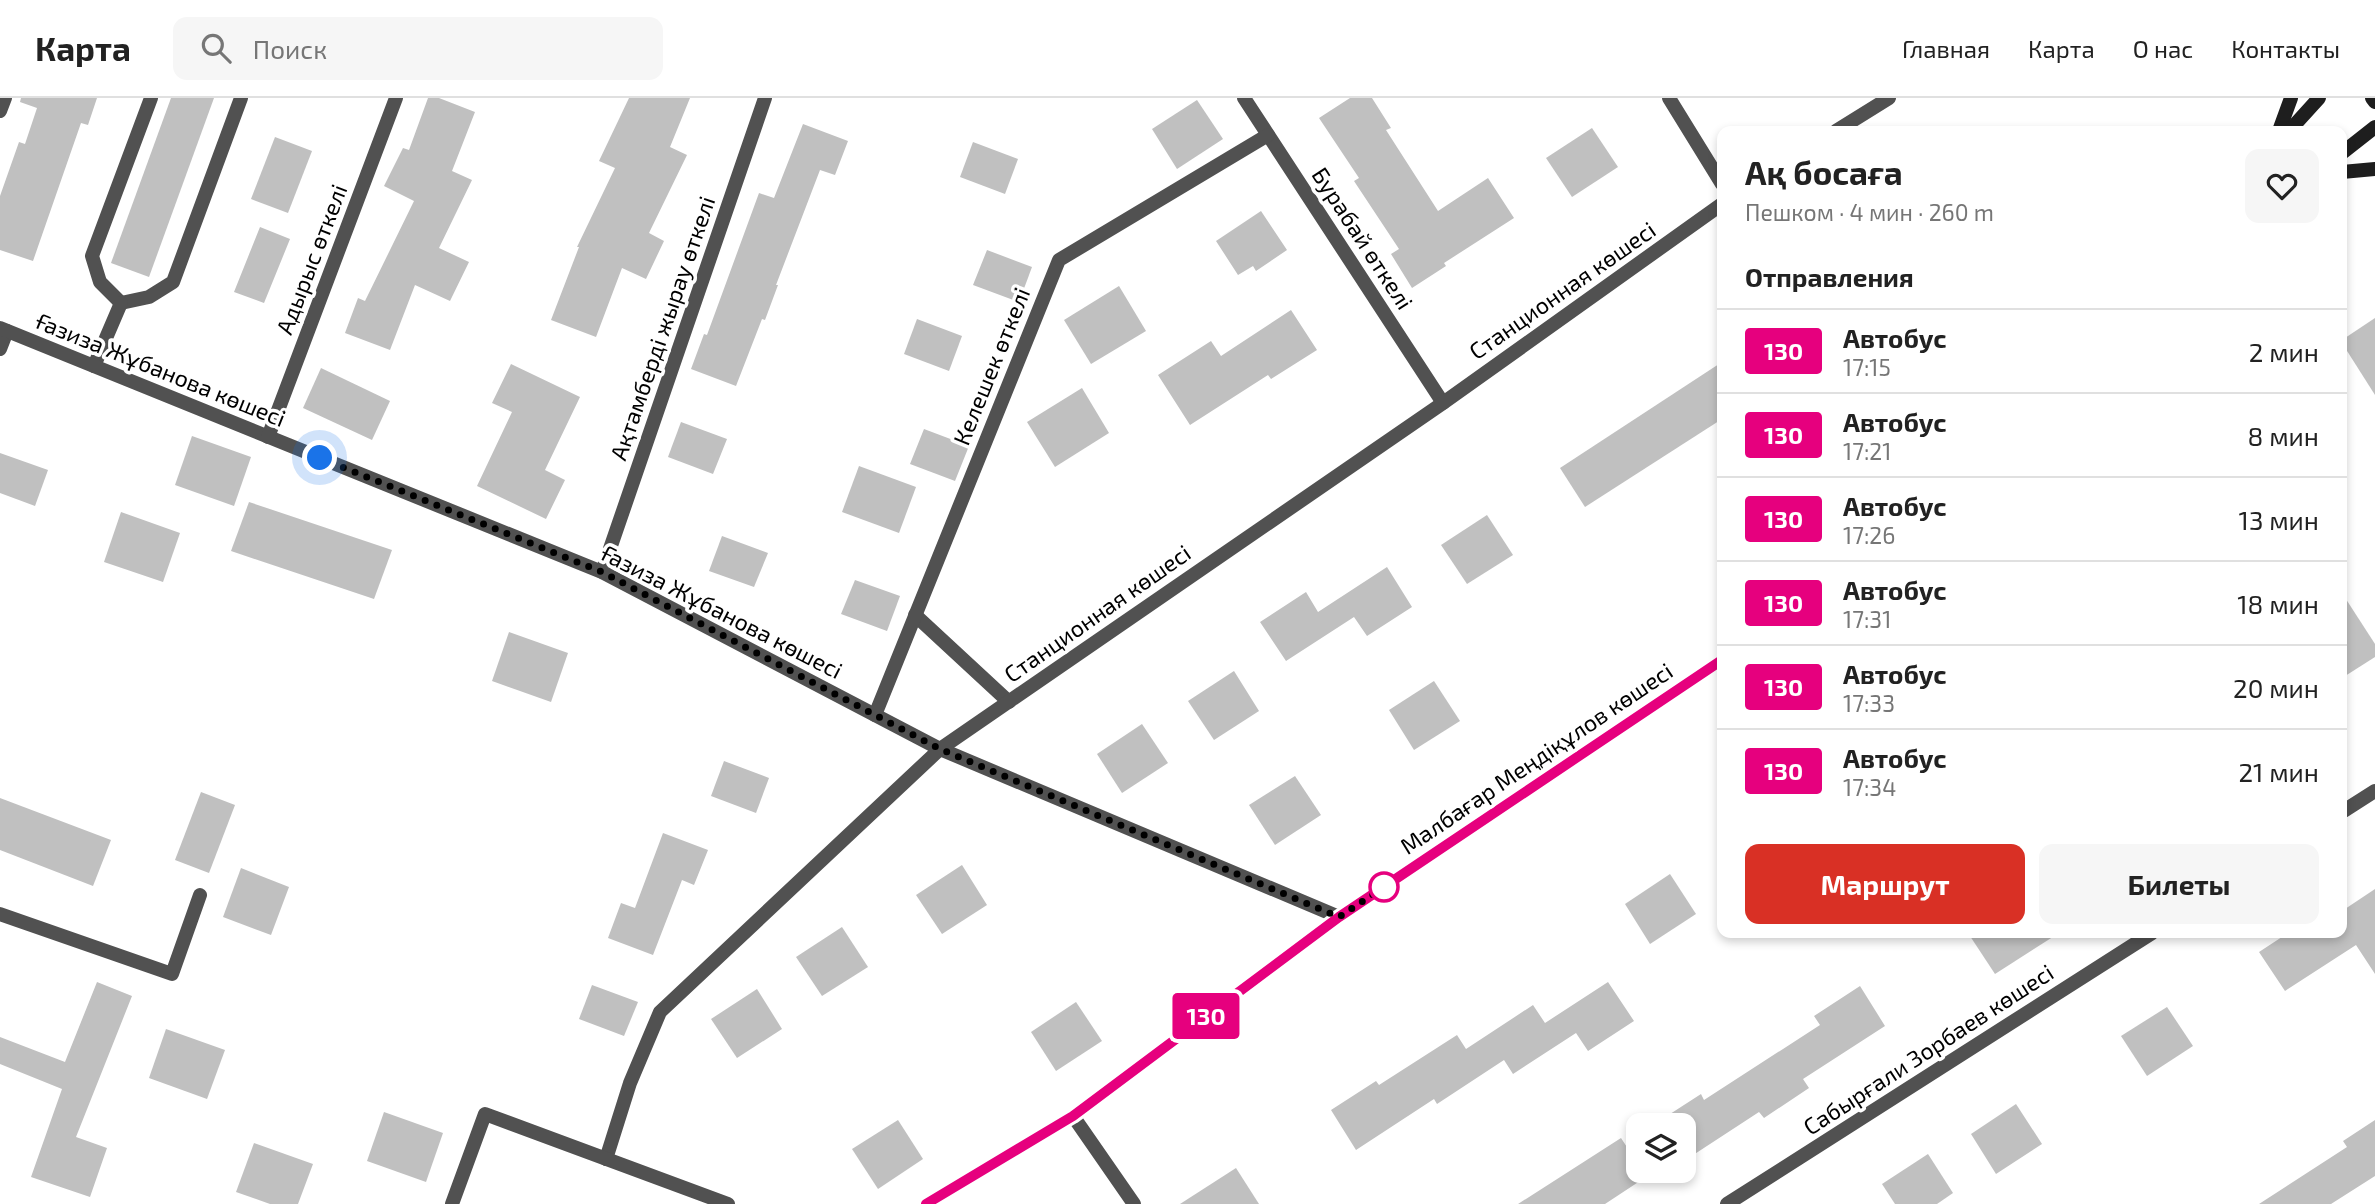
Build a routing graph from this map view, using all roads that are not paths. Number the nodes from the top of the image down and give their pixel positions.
1 (5, 98) edge
2 (151, 98) edge
3 (241, 98) edge
4 (396, 98) edge
5 (765, 98) edge
6 (1244, 98) edge
7 (1669, 98) edge
8 (1889, 98) edge
9 (2291, 98) edge
10 (2319, 98) edge
11 (0, 111) edge
12 (1844, 126) edge
13 (2281, 126) edge
14 (2294, 126) edge
15 (2375, 127) edge
16 (1268, 135) junction
17 (2347, 149) edge
18 (2375, 169) edge
19 (2347, 172) edge
20 (1717, 176) edge
21 (1717, 208) edge
22 (121, 303) junction
23 (4, 330) edge
24 (0, 349) edge
25 (94, 366) junction
26 (1443, 403) junction
27 (268, 437) junction
28 (602, 572) junction
29 (915, 615) junction
30 (1717, 663) edge
31 (1009, 702) junction
32 (874, 715) junction
33 (940, 749) junction
34 (2375, 791) edge
35 (2347, 809) edge
36 (200, 895) dead end
37 (0, 914) edge
38 (1339, 917) junction
39 (2144, 938) edge
40 (1073, 1116) junction
41 (606, 1159) junction
42 (452, 1204) edge
43 (728, 1204) edge
44 (926, 1204) edge
45 (1134, 1204) edge
46 (1727, 1204) edge

1 - 11 street
2 - 22 street
3 - 22 street
4 - 27 street, Адырыс өткелі
5 - 28 street, Ақтамберді жырау өткелі
6 - 16 street, Бурабай өткелі
7 - 20 street
8 - 12 street
9 - 13 main road
10 - 14 main road
15 - 17 main road
16 - 26 street, Бурабай өткелі
16 - 29 street, Келешек өткелі
18 - 19 main road
21 - 26 street, Станционная көшесі
22 - 25 street
23 - 24 street
23 - 25 street, Ғазиза Жұбанова көшесі
25 - 27 street, Ғазиза Жұбанова көшесі
26 - 31 street, Станционная көшесі
27 - 28 street, Ғазиза Жұбанова көшесі
28 - 32 street, Ғазиза Жұбанова көшесі
29 - 31 street
29 - 32 street, Келешек өткелі
30 - 38 main road, Малбағар Меңдіқұлов көшесі
31 - 33 street, Станционная көшесі
32 - 33 street, Ғазиза Жұбанова көшесі
33 - 38 street, Ғазиза Жұбанова көшесі
33 - 41 street, Станционная көшесі
34 - 35 street
36 - 37 street
38 - 40 main road, Малбағар Меңдіқұлов көшесі
39 - 46 street, Сабырғали Зорбаев көшесі
40 - 44 main road, Малбағар Меңдіқұлов көшесі
40 - 45 street
41 - 42 street
41 - 43 street

